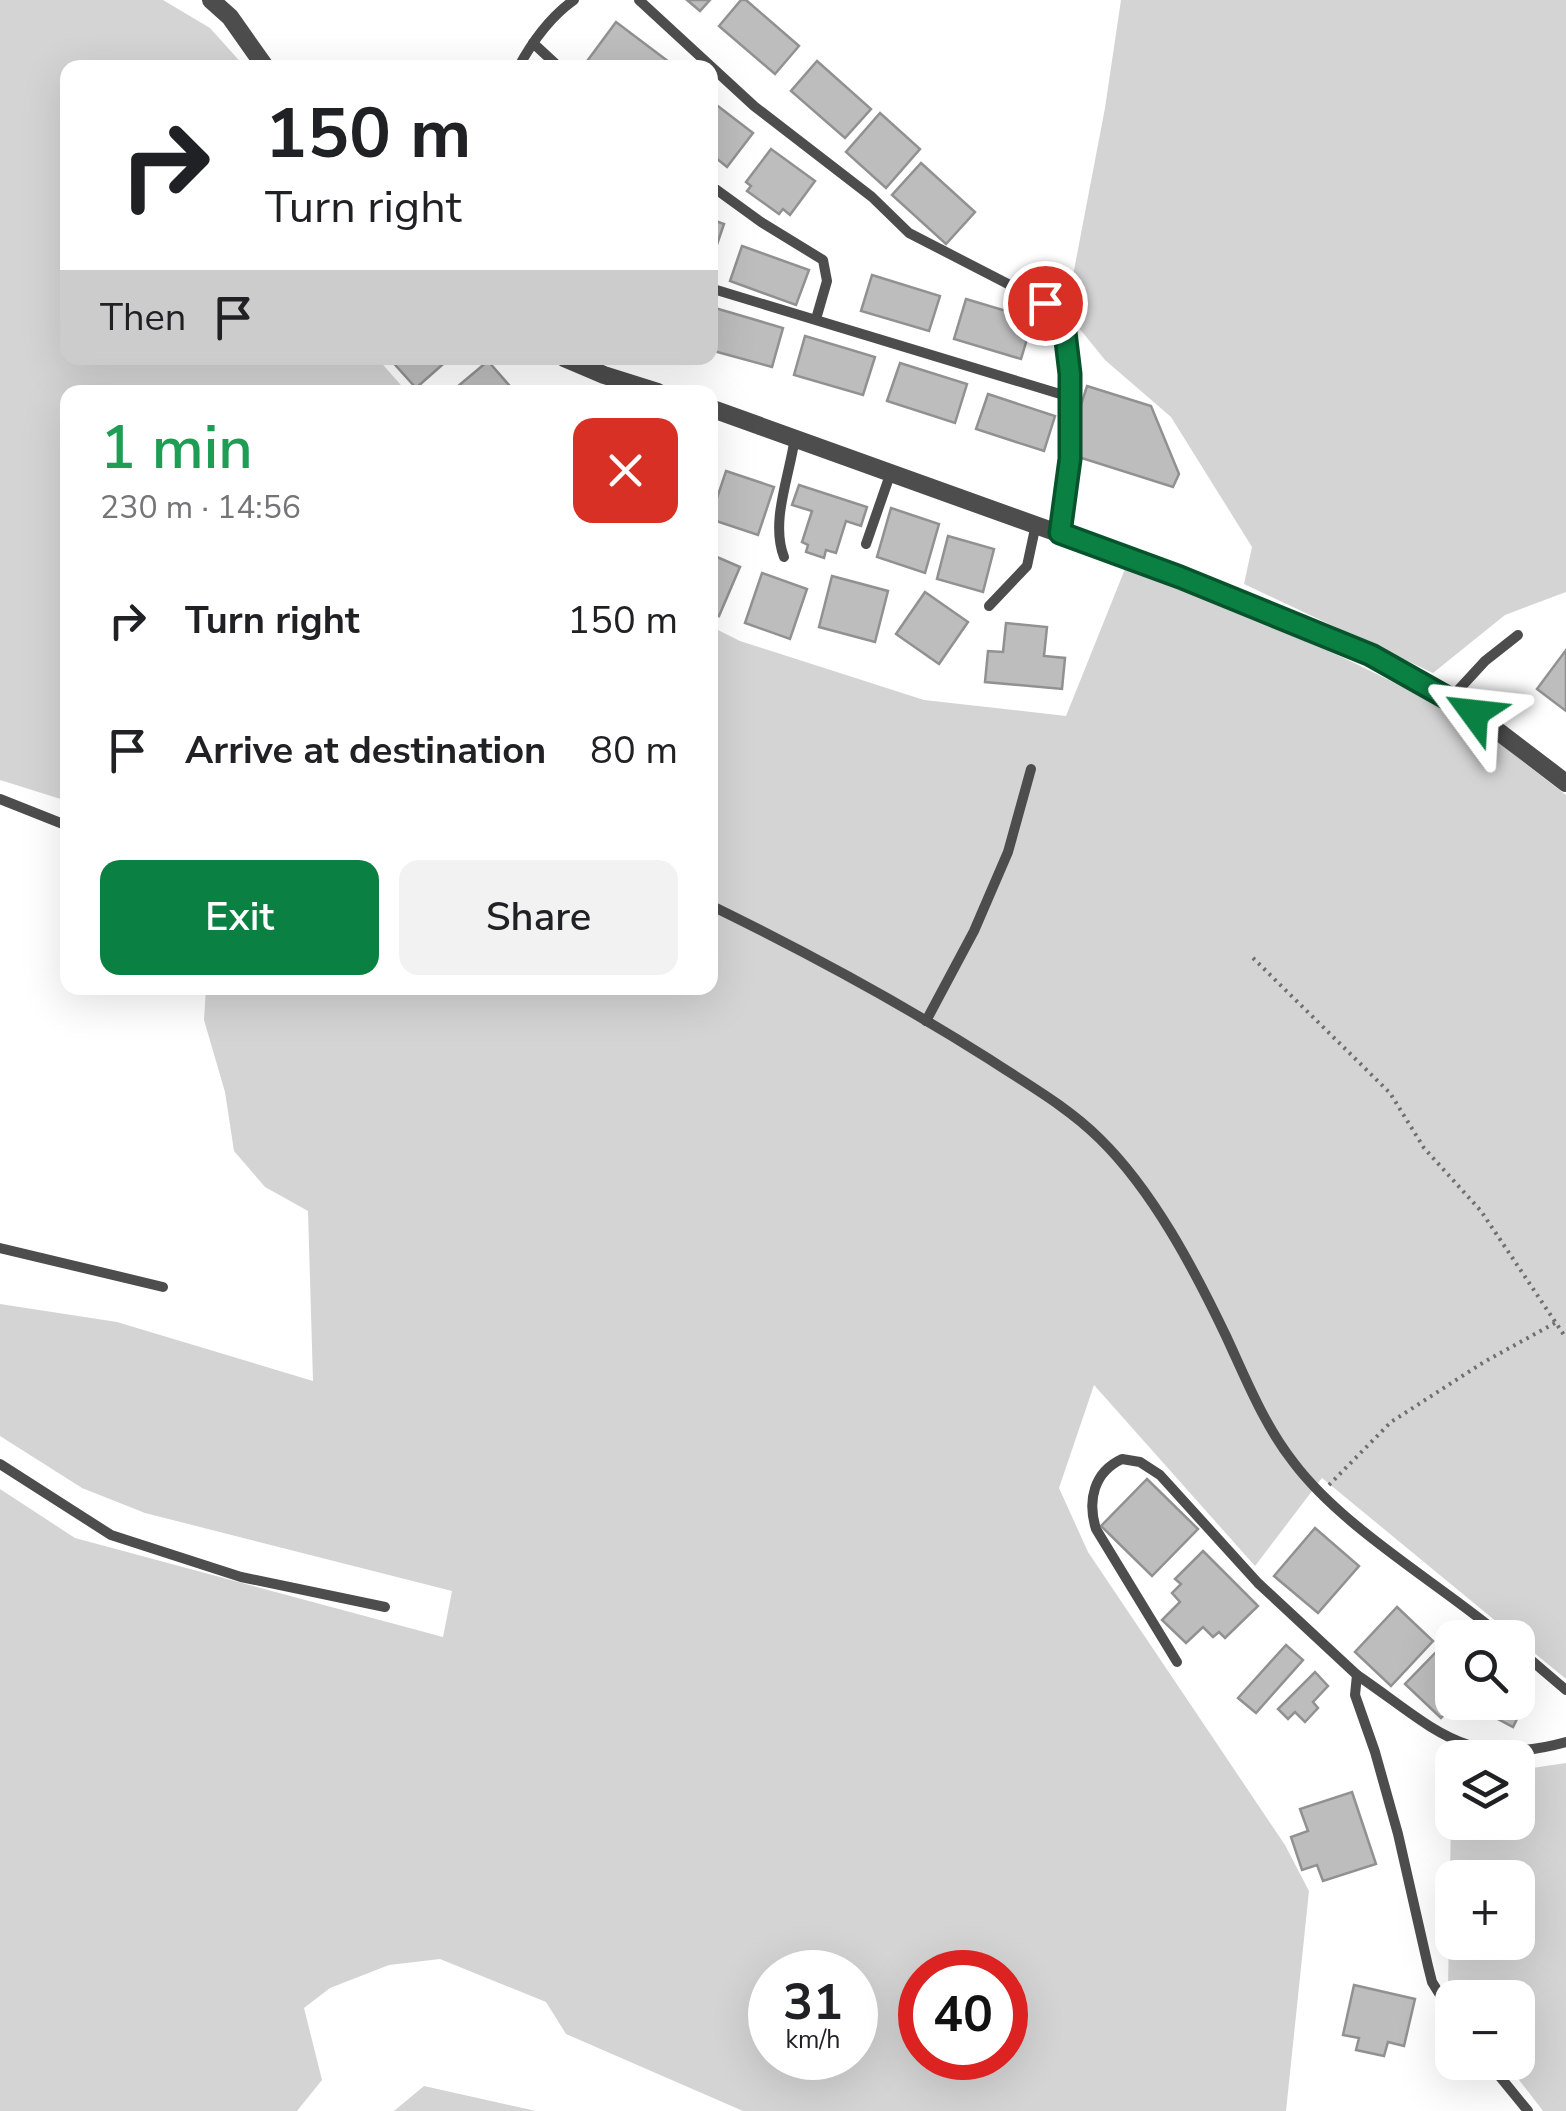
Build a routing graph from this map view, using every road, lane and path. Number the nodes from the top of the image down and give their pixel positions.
1 (211, 0) edge
2 (574, 0) edge
3 (639, 0) edge
4 (533, 43) junction
5 (260, 60) edge
6 (523, 60) edge
7 (551, 60) edge
8 (704, 60) edge
9 (718, 73) edge
10 (718, 191) edge
11 (718, 290) edge
12 (816, 318) junction
13 (580, 365) edge
14 (634, 385) edge
15 (1070, 397) junction
16 (718, 411) edge
17 (795, 436) junction
18 (892, 471) junction
19 (1036, 524) junction
20 (1060, 533) junction
21 (866, 544) dead end
22 (784, 557) dead end
23 (988, 606) dead end
24 (1518, 636) dead end
25 (1450, 699) junction
26 (1031, 769) dead end
27 (1566, 783) edge
28 (0, 799) edge
29 (60, 823) edge
30 (718, 909) edge
31 (1253, 958) dead end
32 (926, 1021) junction
33 (0, 1248) edge
34 (163, 1287) dead end
35 (1555, 1323) junction
36 (1566, 1338) edge
37 (0, 1464) edge
38 (1326, 1488) dead end
39 (385, 1606) dead end
40 (1481, 1620) edge
41 (1177, 1662) dead end
42 (1535, 1664) edge
43 (1357, 1674) junction
44 (1566, 1690) edge
45 (1566, 1742) edge
46 (1435, 1987) edge
47 (1503, 2080) edge
48 (1528, 2111) edge

1 - 5 street
2 - 4 street
3 - 8 street
4 - 6 street
4 - 7 street
9 - 15 street
10 - 12 street
11 - 12 street
12 - 15 street
13 - 14 street
15 - 20 street
16 - 17 street
17 - 18 street
17 - 22 street
18 - 19 street
18 - 21 street
19 - 20 street
19 - 23 street
20 - 25 street
24 - 25 street
25 - 27 street
26 - 32 street
28 - 29 street
30 - 32 street
31 - 35 path
32 - 40 street
33 - 34 street
35 - 36 path
35 - 38 path
37 - 39 street
41 - 43 street
42 - 44 street
43 - 45 street
43 - 46 street
47 - 48 street

